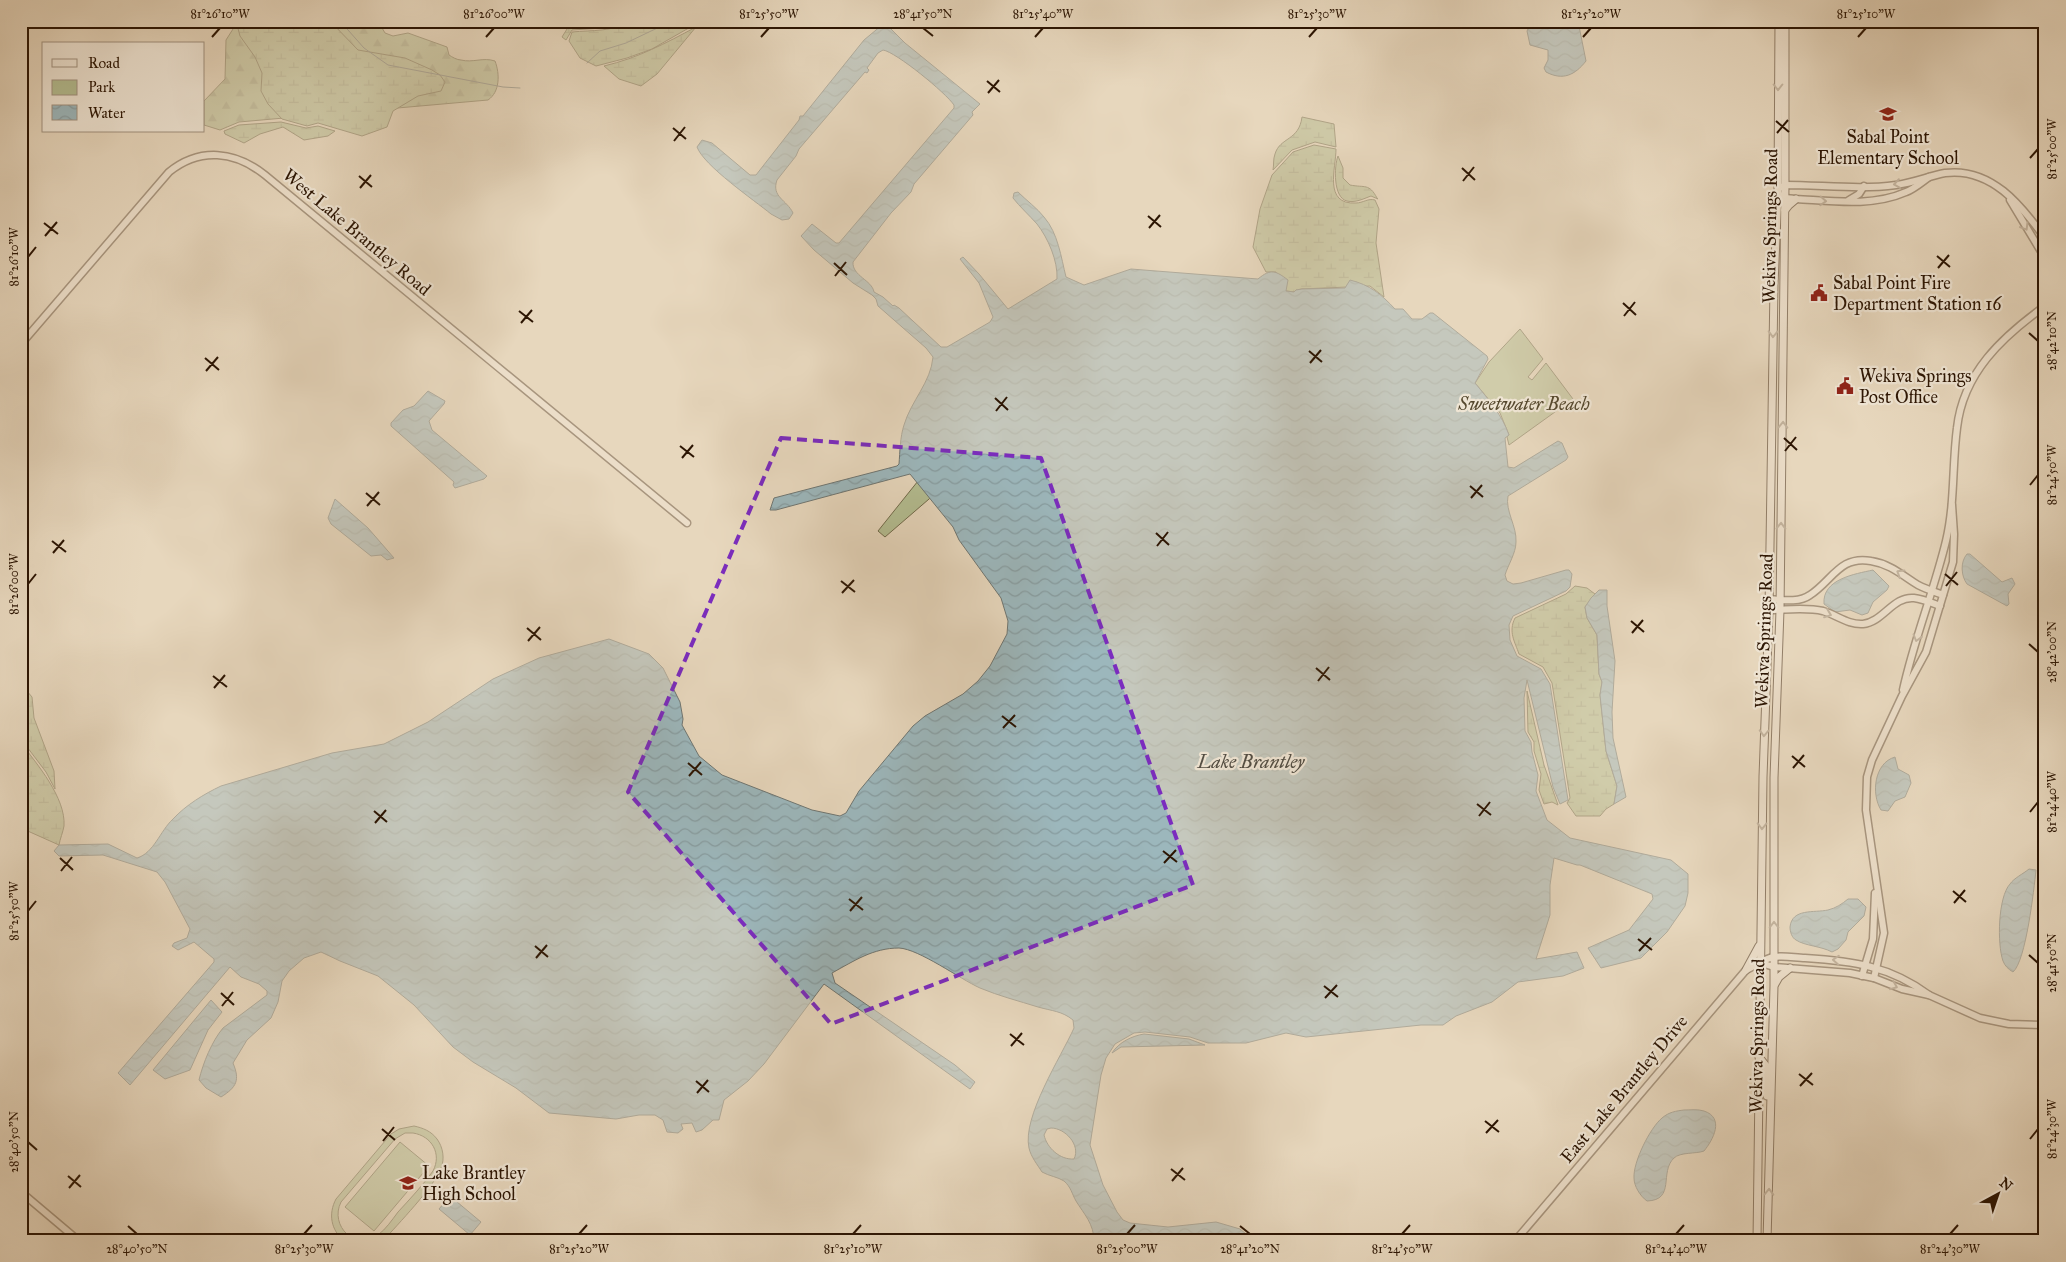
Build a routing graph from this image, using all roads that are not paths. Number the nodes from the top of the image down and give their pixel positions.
1 (1779, 21) edge
2 (1785, 21) edge
3 (1929, 178) junction
4 (1786, 185) junction
5 (1864, 186) junction
6 (1778, 190) junction
7 (2007, 194) junction
8 (1785, 198) junction
9 (1796, 199) junction
10 (1846, 201) junction
11 (1785, 210) junction
12 (2045, 238) edge
13 (2045, 258) edge
14 (1774, 285) junction
15 (1784, 285) junction
16 (2045, 306) edge
17 (21, 344) edge
18 (1783, 353) junction
19 (1773, 354) junction
20 (1952, 505) junction
21 (687, 523) dead end
22 (1932, 591) junction
23 (1943, 595) junction
24 (1769, 600) junction
25 (1780, 600) junction
26 (1928, 602) junction
27 (1940, 606) junction
28 (1769, 610) junction
29 (1780, 610) junction
30 (1902, 696) junction
31 (1876, 880) junction
32 (1761, 941) junction
33 (1774, 957) junction
34 (1761, 963) junction
35 (1865, 965) junction
36 (1774, 967) junction
37 (1790, 968) junction
38 (1877, 968) junction
39 (1746, 970) junction
40 (1862, 976) junction
41 (1874, 978) junction
42 (1774, 986) junction
43 (1929, 996) junction
44 (2045, 1025) edge
45 (1759, 1057) junction
46 (1771, 1113) junction
47 (21, 1192) edge
48 (79, 1241) edge
49 (1515, 1241) edge
50 (1757, 1241) edge
51 (1767, 1241) edge

1 -> 6 main road, Wekiva Springs Road
2 - 4 main road, Wekiva Springs Road
3 -> 5 street
3 - 7 street
3 - 10 street
4 - 5 street
4 - 6 street
4 - 8 main road, Wekiva Springs Road
5 - 10 street
6 - 8 street
6 - 14 main road, Wekiva Springs Road
7 - 12 street
7 -> 13 street
8 - 9 street
8 - 11 main road, Wekiva Springs Road
9 -> 10 street
9 - 11 main road
11 - 15 main road, Wekiva Springs Road
14 - 15 main road
14 -> 19 main road, Wekiva Springs Road
15 - 18 main road, Wekiva Springs Road
16 - 20 street
17 - 21 street, West Lake Brantley Road
18 - 19 main road
25 -> 18 main road, Wekiva Springs Road
19 - 24 main road, Wekiva Springs Road
20 - 22 street
20 - 23 street
22 - 23 street
22 -> 25 street
22 - 26 street
23 - 27 street
24 - 25 street
24 - 28 main road, Wekiva Springs Road
25 - 29 main road, Wekiva Springs Road
26 - 27 street
29 -> 26 street
26 -> 30 street
27 - 30 street
28 - 29 street
28 -> 32 main road, Wekiva Springs Road
33 -> 29 main road, Wekiva Springs Road
30 - 31 street
31 - 35 street
31 - 38 street
32 - 34 main road, Wekiva Springs Road
32 - 39 main road
33 - 34 street, East Lake Brantley Drive
35 -> 33 street
33 - 36 main road, Wekiva Springs Road
34 - 36 street
34 - 39 street, East Lake Brantley Drive
34 - 45 main road, Wekiva Springs Road
35 - 38 street
35 - 40 street
36 - 37 street
36 - 42 main road, Wekiva Springs Road
37 - 40 street
37 - 42 main road
38 - 41 street
38 - 43 street
39 - 49 street, East Lake Brantley Drive
40 - 41 street
41 -> 43 street
42 - 46 main road, Wekiva Springs Road
43 - 44 street
45 - 46 main road
45 - 50 main road, Wekiva Springs Road
51 -> 46 main road, Wekiva Springs Road
47 - 48 street

